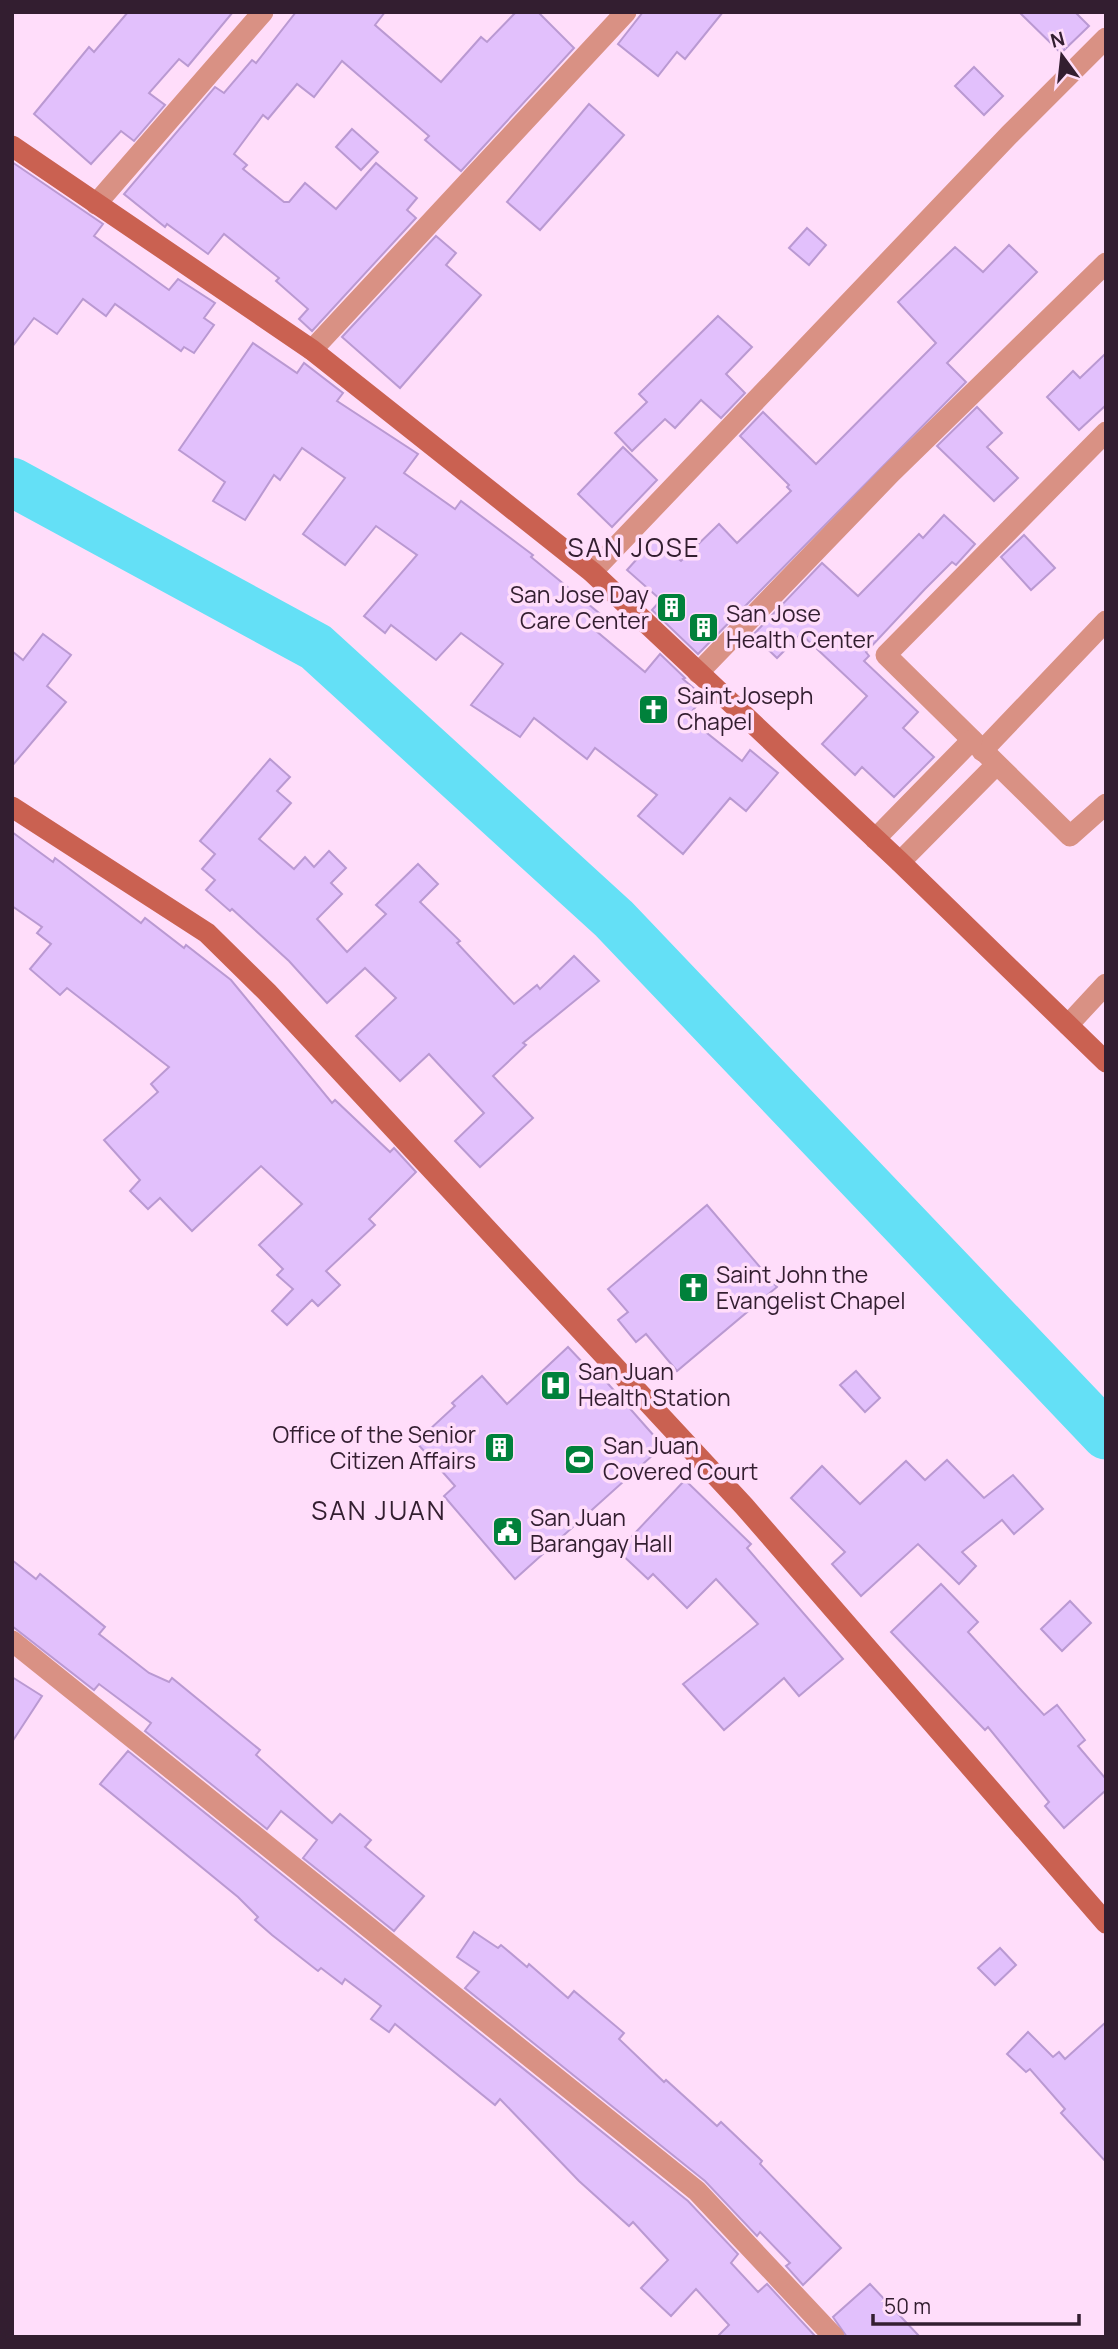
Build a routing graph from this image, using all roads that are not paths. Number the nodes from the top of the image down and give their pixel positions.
1 (263, 12) edge
2 (626, 12) edge
3 (1106, 38) edge
4 (12, 146) edge
5 (96, 204) junction
6 (1106, 264) edge
7 (312, 350) junction
8 (1106, 432) edge
9 (593, 572) junction
10 (1106, 621) edge
11 (698, 673) junction
12 (983, 752) junction
13 (1106, 804) edge
14 (12, 807) edge
15 (875, 839) junction
16 (900, 862) junction
17 (1106, 984) edge
18 (1068, 1025) junction
19 (1106, 1062) edge
20 (12, 1640) edge
21 (1106, 1923) edge
22 (834, 2337) edge

1 - 5 street
2 - 7 street
3 - 9 street
4 - 5 main road
5 - 7 main road
6 - 11 street
7 - 9 main road
8 - 12 street
9 - 11 main road
10 - 12 street
11 - 15 main road
12 - 13 street
12 - 15 street
12 - 16 street
14 - 21 main road
15 - 16 main road
16 - 18 main road
17 - 18 street
18 - 19 main road
20 - 22 street

